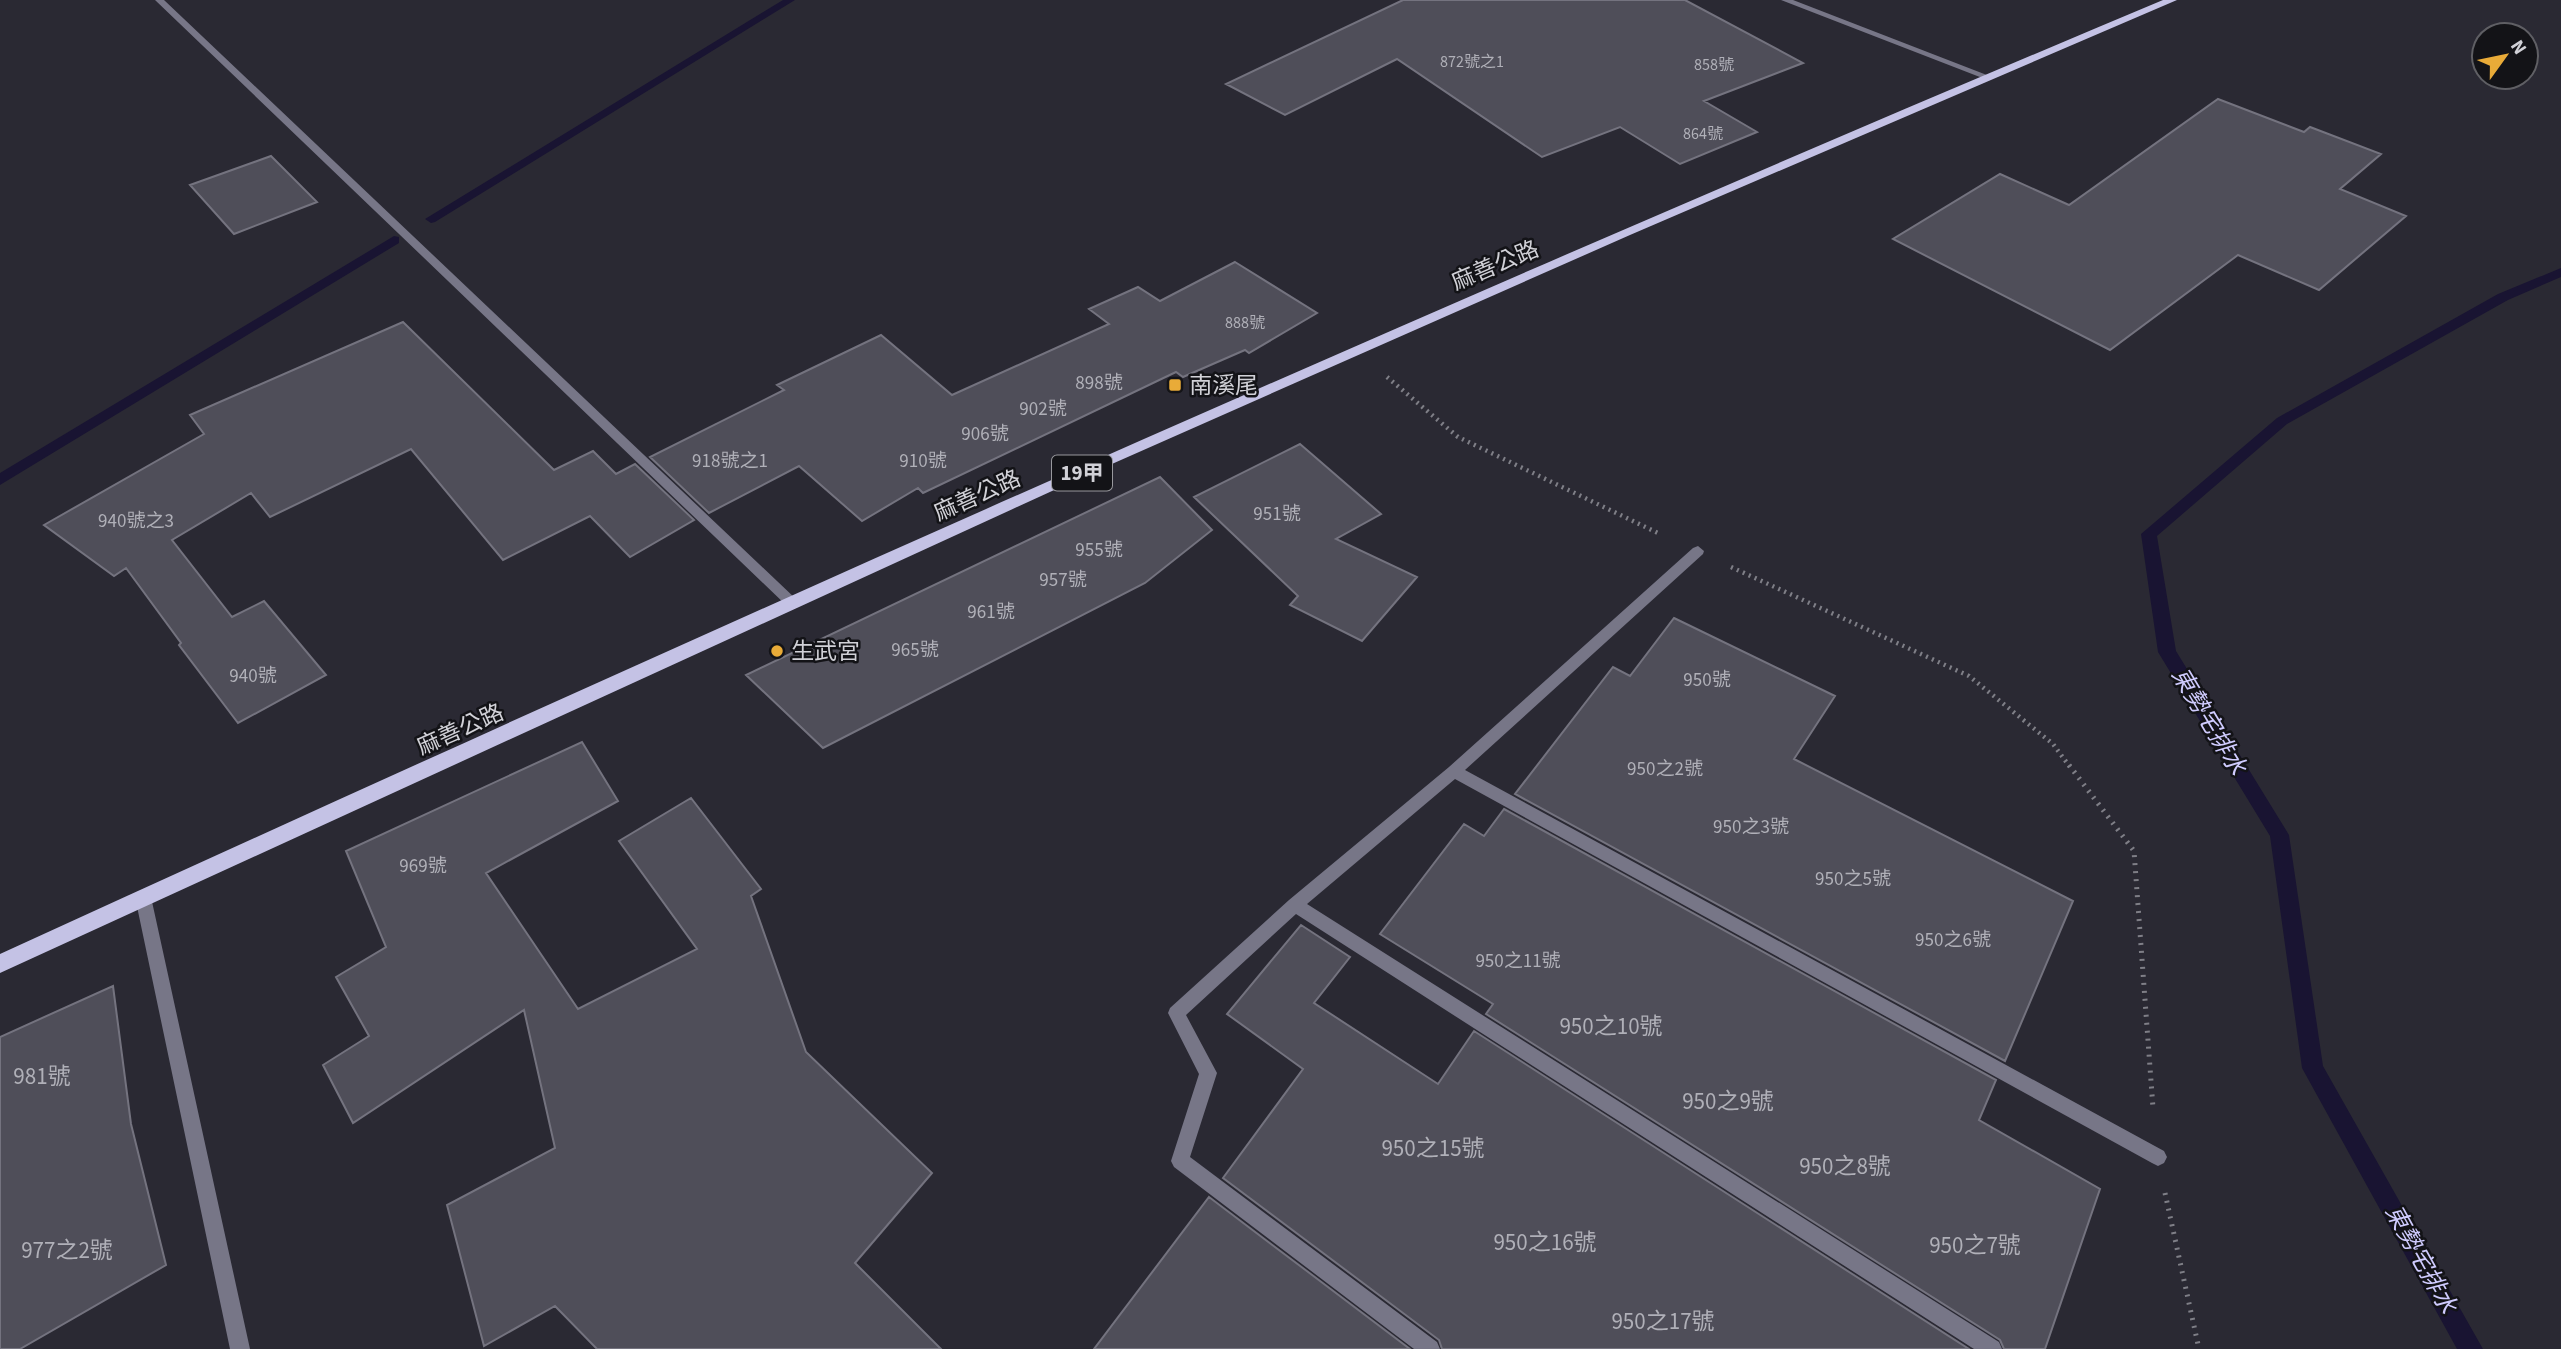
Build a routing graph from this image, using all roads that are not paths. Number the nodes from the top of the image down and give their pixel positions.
1 (159, 0) edge
2 (1785, 0) edge
3 (2172, 0) edge
4 (1988, 76) junction
5 (1698, 551) road end
6 (792, 603) junction
7 (1454, 771) junction
8 (143, 897) junction
9 (1295, 905) junction
10 (0, 964) edge
11 (2158, 1157) road end
12 (240, 1349) edge
13 (1430, 1349) edge
14 (1992, 1349) edge

1 - 6 street
2 - 4 street
3 - 4 main road, 麻善公路 / 19甲
4 - 6 main road, 麻善公路 / 19甲
5 - 7 street
6 - 8 main road, 麻善公路 / 19甲
7 - 9 street
7 - 11 street
8 - 10 main road, 麻善公路 / 19甲
8 - 12 street
9 - 13 street
9 - 14 street

